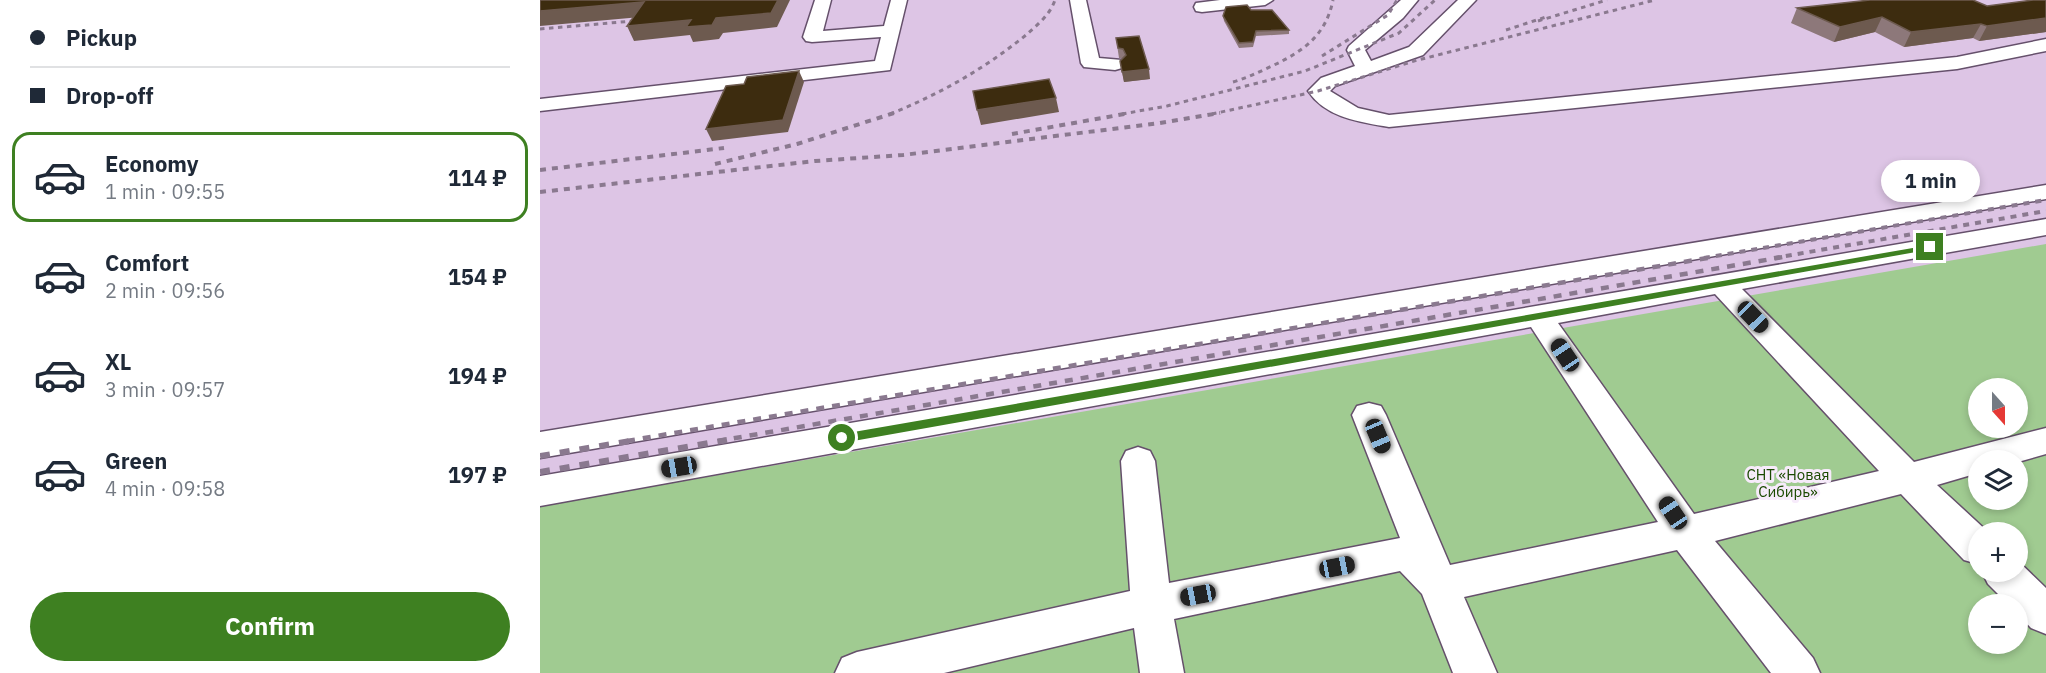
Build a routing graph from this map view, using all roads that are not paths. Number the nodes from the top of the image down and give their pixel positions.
1 (823, 0) edge
2 (899, 0) edge
3 (1078, 0) edge
4 (1265, 0) edge
5 (1410, 0) edge
6 (1468, 0) edge
7 (1202, 8) dead end
8 (892, 31) junction
9 (2046, 45) edge
10 (1116, 64) dead end
11 (1366, 69) junction
12 (540, 105) edge
13 (2046, 192) edge
14 (2046, 227) edge
15 (1721, 284) junction
16 (1538, 316) junction
17 (1369, 415) dead end
18 (2046, 441) edge
19 (540, 445) edge
20 (1138, 462) dead end
21 (1909, 480) junction
22 (540, 491) edge
23 (1686, 533) junction
24 (1968, 538) edge
25 (2012, 582) edge
26 (1440, 585) junction
27 (1151, 605) junction
28 (2046, 615) edge
29 (862, 672) edge
30 (1162, 673) edge
31 (1475, 673) edge
32 (1798, 673) edge

1 - 8 lane
2 - 8 lane
3 - 10 lane
4 - 7 lane
5 - 11 lane
6 - 11 lane
8 - 12 lane
9 - 11 lane
13 - 19 lane
14 - 15 lane
15 - 16 lane
15 - 21 lane
16 - 22 lane
16 - 23 lane
17 - 26 lane
18 - 21 lane
20 - 27 lane
21 - 23 lane
21 - 24 lane
23 - 26 lane
23 - 32 lane
25 - 28 lane
26 - 27 lane
26 - 31 lane
27 - 29 lane
27 - 30 lane

